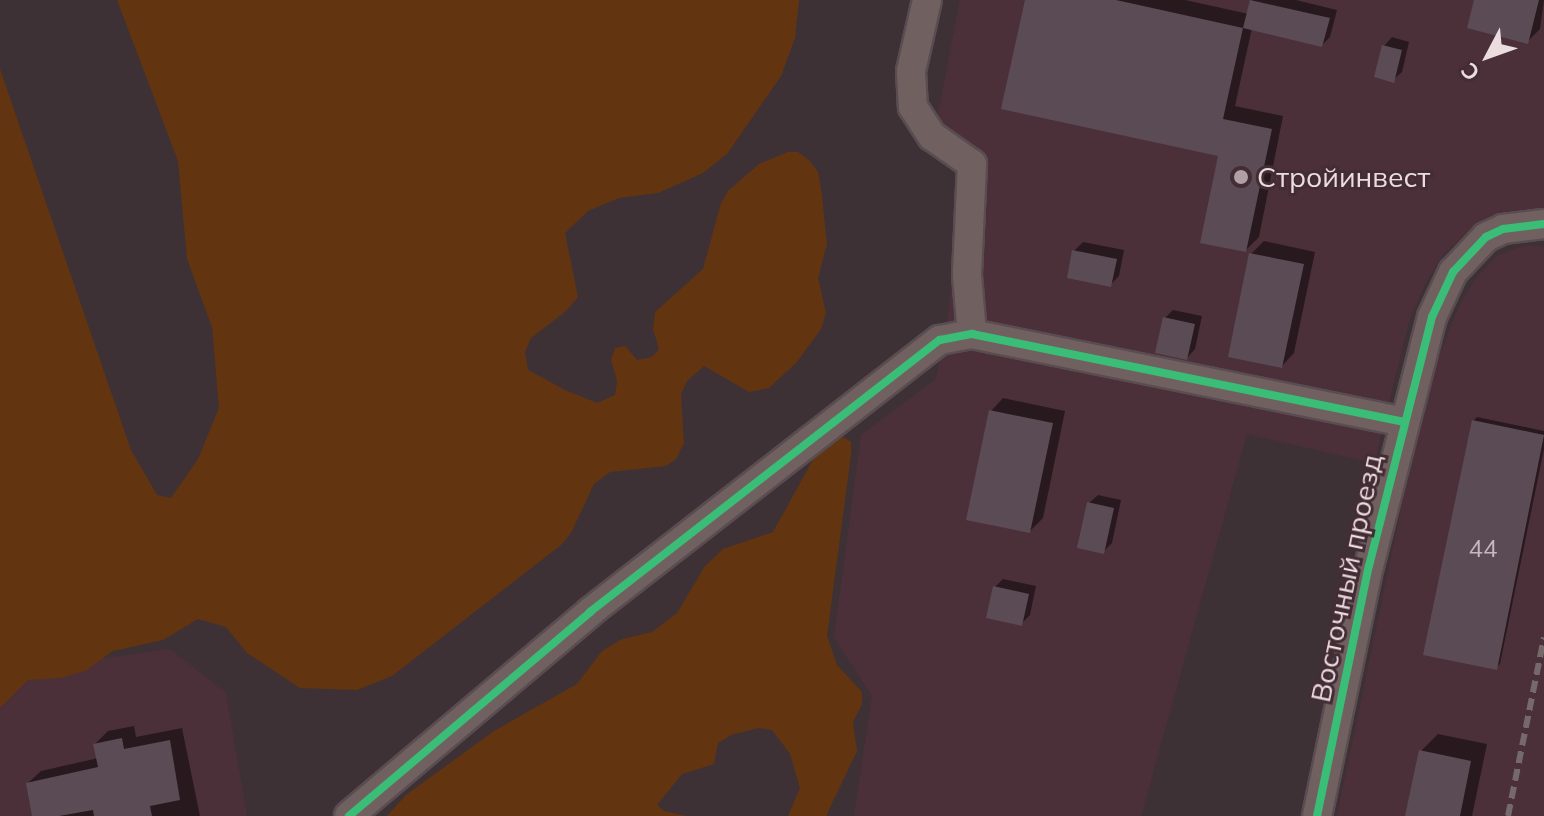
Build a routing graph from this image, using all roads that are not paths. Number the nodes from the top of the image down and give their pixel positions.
1 (927, 0) edge
2 (1544, 224) edge
3 (972, 334) junction
4 (1403, 422) junction
5 (349, 816) edge
6 (1317, 816) edge

1 - 3 street
2 - 4 street, Восточный проезд
3 - 4 street
3 - 5 street
4 - 6 street, Восточный проезд

